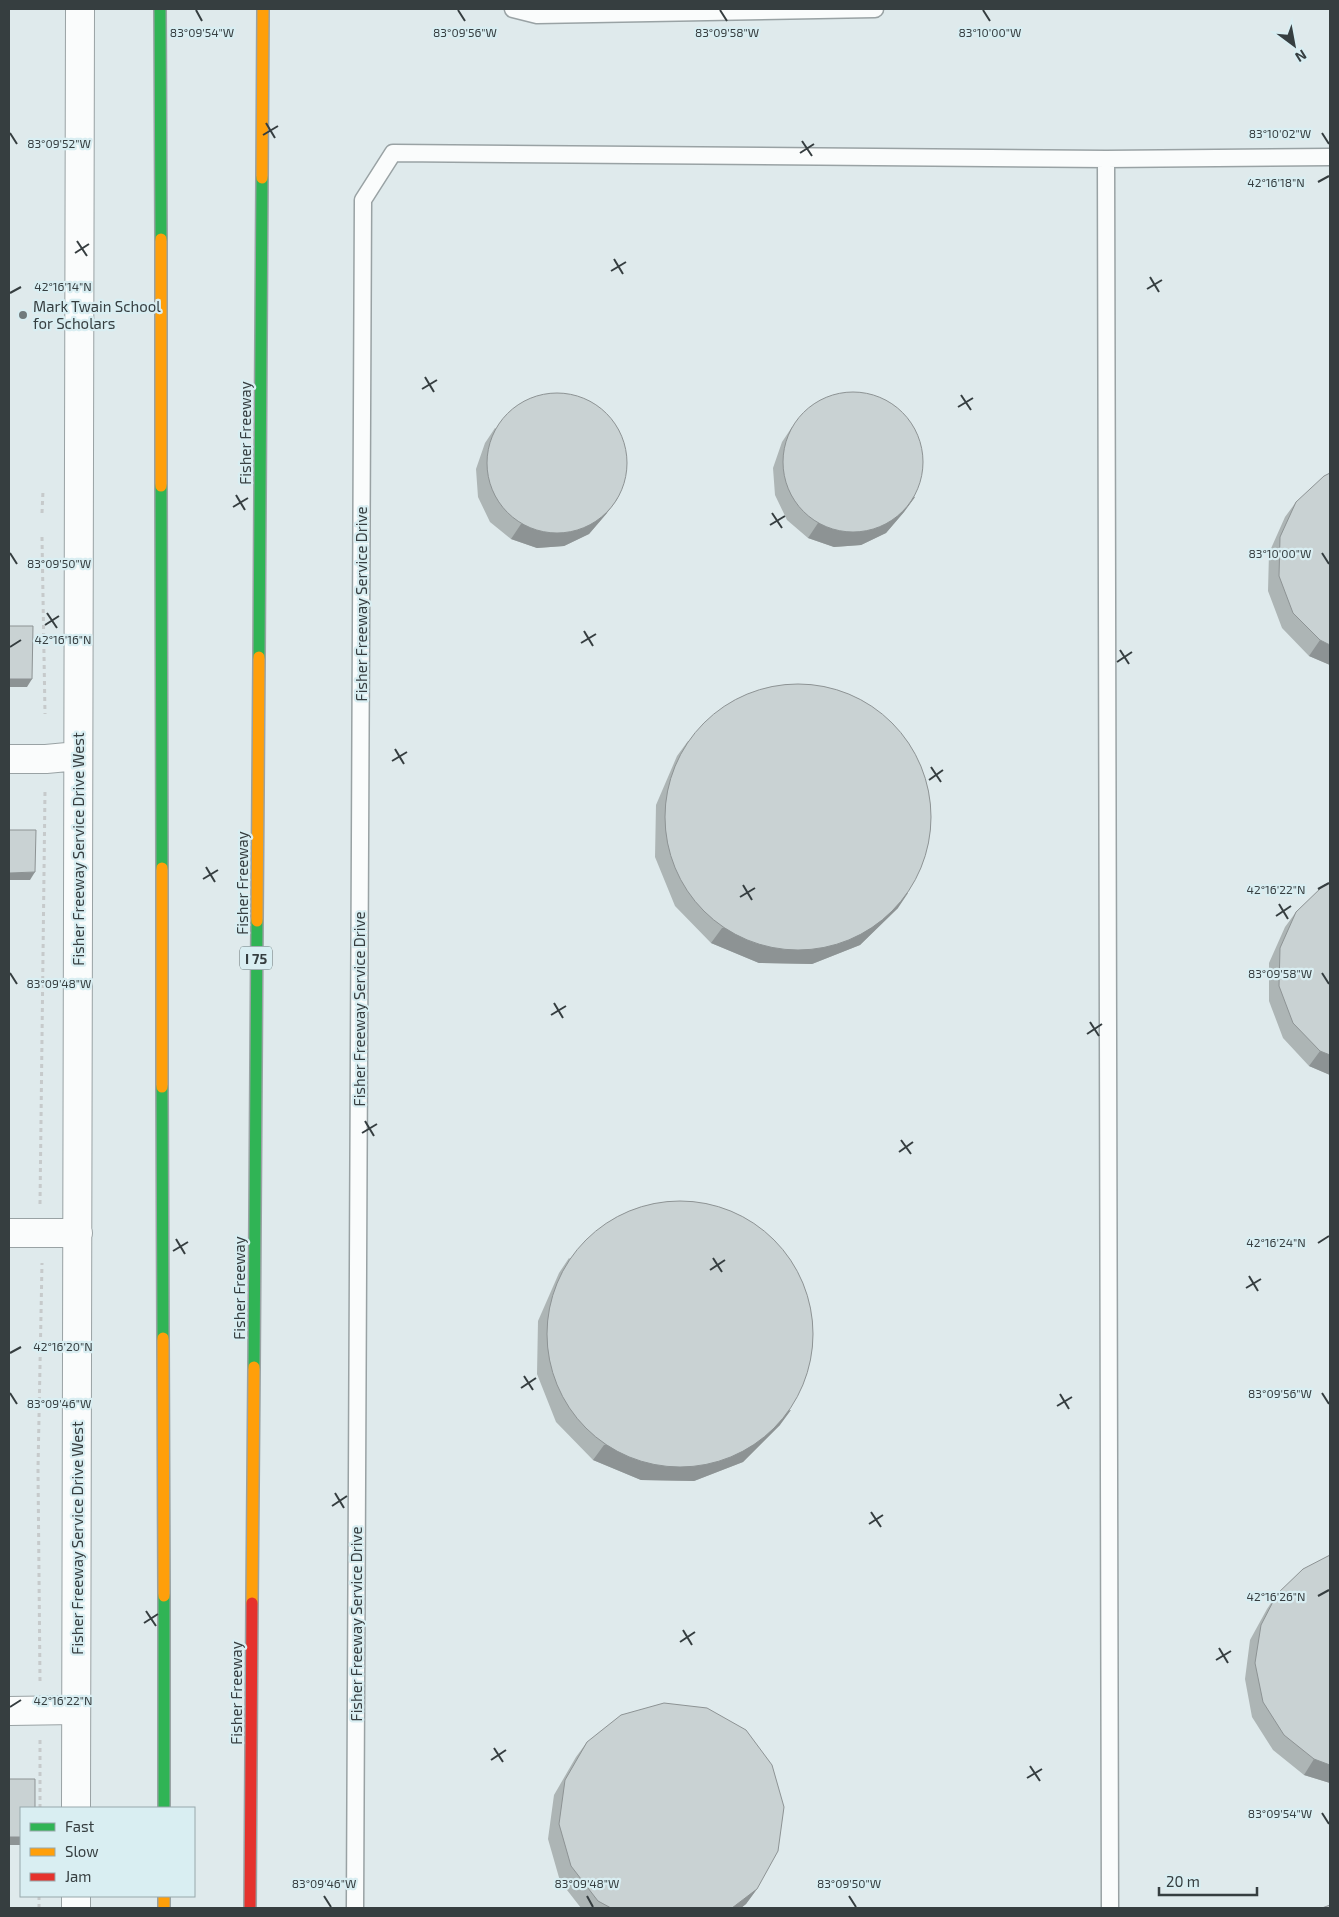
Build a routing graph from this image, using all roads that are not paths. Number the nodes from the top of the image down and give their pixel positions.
1 (80, 9) edge
2 (160, 9) edge
3 (263, 9) edge
4 (512, 9) edge
5 (874, 9) edge
6 (1330, 156) edge
7 (1106, 159) junction
8 (78, 756) junction
9 (9, 759) edge
10 (9, 1233) edge
11 (78, 1233) junction
12 (9, 1710) edge
13 (76, 1710) junction
14 (76, 1807) edge
15 (164, 1807) edge
16 (250, 1908) edge
17 (355, 1908) edge
18 (1110, 1908) edge

1 - 8 street, Fisher Freeway Service Drive West
2 - 15 highway
3 - 16 highway, Fisher Freeway / I 75
4 - 5 lane
6 - 7 lane
7 - 17 lane, Fisher Freeway Service Drive
7 - 18 lane
8 - 9 street
8 - 11 street, Fisher Freeway Service Drive West
10 - 11 street
11 - 13 street, Fisher Freeway Service Drive West
12 - 13 street
13 - 14 street, Fisher Freeway Service Drive West

